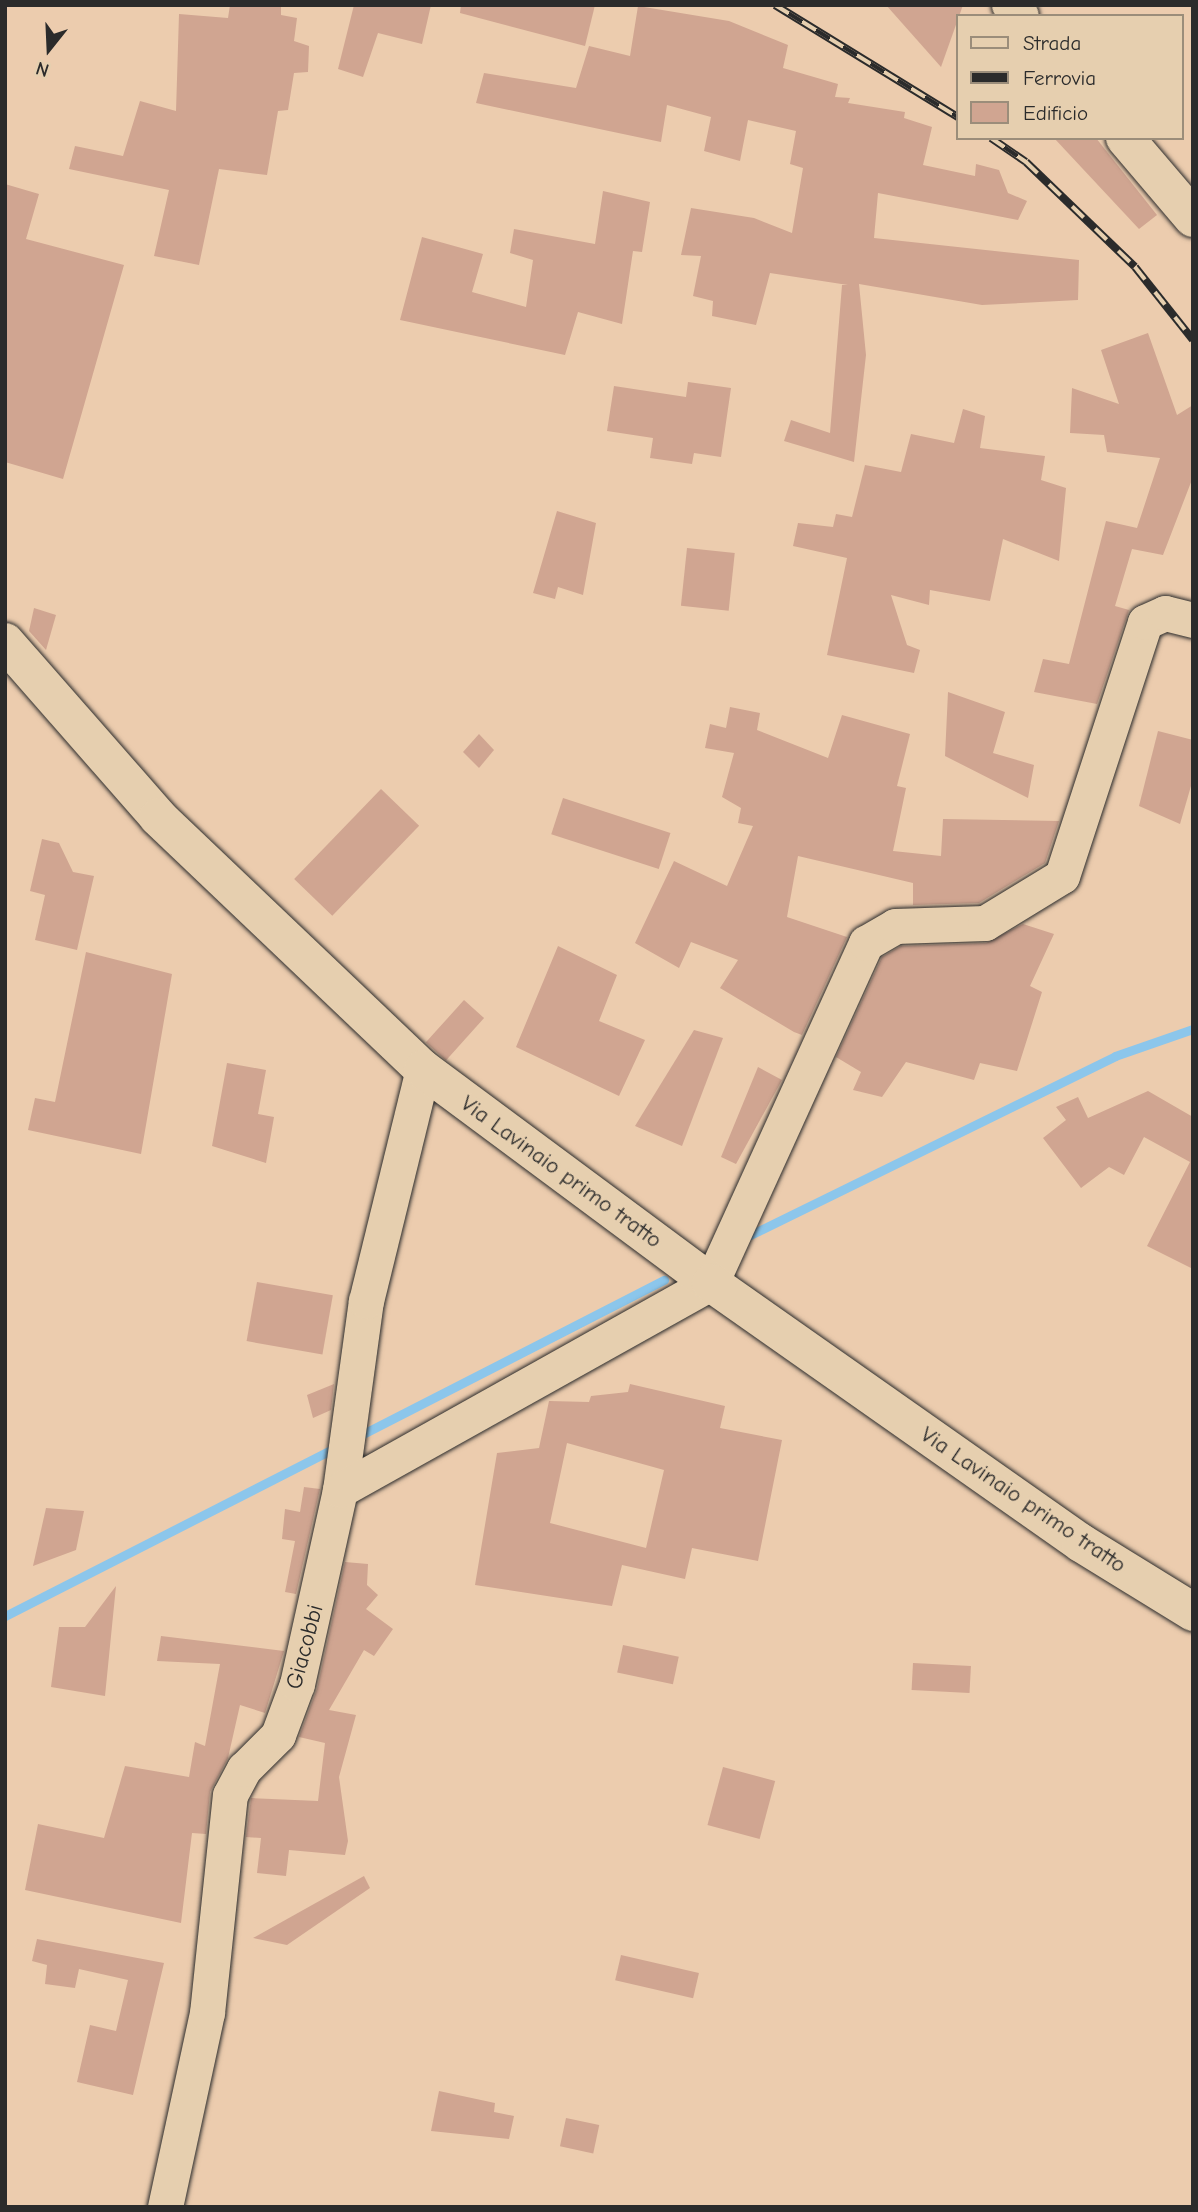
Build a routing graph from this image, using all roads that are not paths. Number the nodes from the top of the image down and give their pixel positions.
1 (1127, 140) edge
2 (1193, 218) edge
3 (1193, 620) edge
4 (5, 642) edge
5 (423, 1069) junction
6 (711, 1283) junction
7 (342, 1477) junction
8 (1193, 1612) edge
9 (165, 2207) edge

1 - 2 street
3 - 6 street
4 - 5 street, Via Lavinaio primo tratto
5 - 6 street, Via Lavinaio primo tratto
5 - 7 street, Giacobbi
6 - 7 street
6 - 8 street, Via Lavinaio primo tratto
7 - 9 street, Giacobbi

